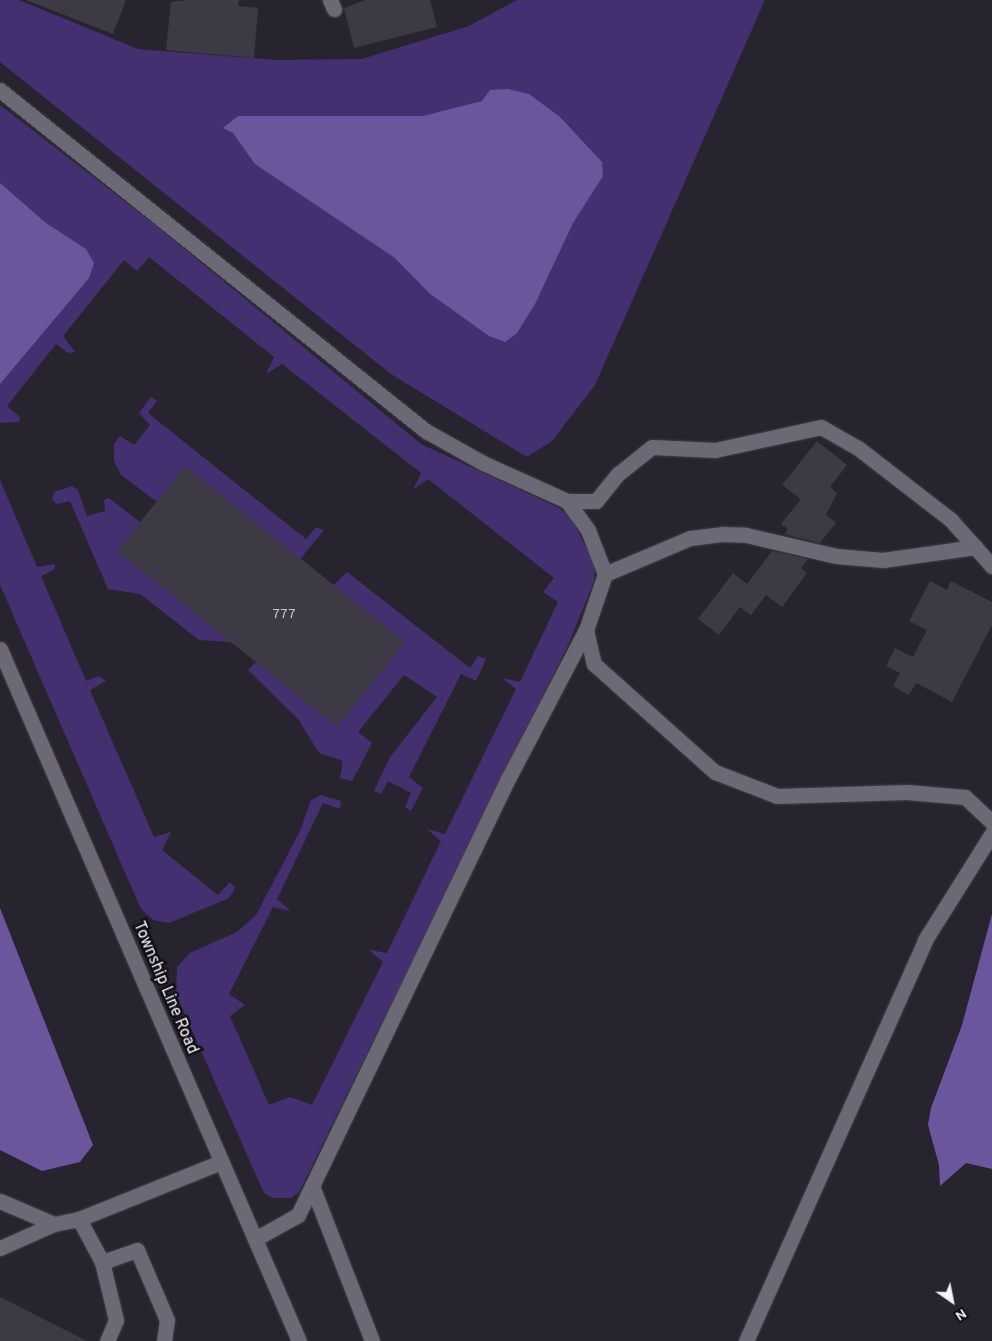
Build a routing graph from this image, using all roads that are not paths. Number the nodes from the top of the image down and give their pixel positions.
1 (0, 90) edge
2 (567, 500) junction
3 (975, 547) junction
4 (992, 566) edge
5 (605, 574) junction
6 (586, 630) junction
7 (0, 649) edge
8 (992, 822) edge
9 (992, 833) edge
10 (221, 1162) junction
11 (312, 1186) junction
12 (0, 1201) edge
13 (78, 1219) junction
14 (54, 1224) junction
15 (255, 1239) junction
16 (0, 1248) edge
17 (102, 1262) junction
18 (107, 1341) edge
19 (164, 1341) edge
20 (299, 1341) edge
21 (372, 1341) edge
22 (746, 1341) edge

1 - 2 street
2 - 3 street
2 - 5 street
3 - 4 street
3 - 5 street
5 - 6 street
6 - 8 street
6 - 11 street
7 - 10 street, Township Line Road
9 - 22 street
10 - 13 street
10 - 15 street, Township Line Road
11 - 15 street
11 - 21 street
12 - 14 street
13 - 14 street
13 - 17 street
14 - 16 street
15 - 20 street, Township Line Road
17 - 18 street
17 - 19 street

